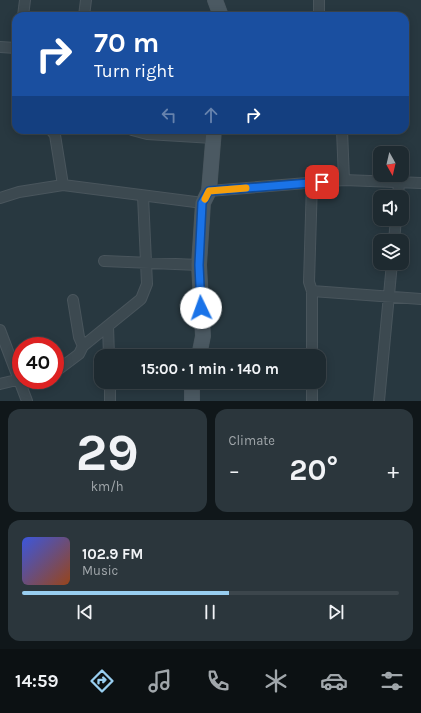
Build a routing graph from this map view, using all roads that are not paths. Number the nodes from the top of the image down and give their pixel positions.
1 (25, 0) edge
2 (86, 0) edge
3 (215, 0) edge
4 (319, 0) edge
5 (24, 12) edge
6 (84, 12) edge
7 (220, 12) edge
8 (319, 12) edge
9 (0, 47) edge
10 (12, 48) edge
11 (54, 134) edge
12 (147, 134) edge
13 (213, 134) edge
14 (342, 134) edge
15 (344, 180) junction
16 (373, 181) edge
17 (312, 182) junction
18 (399, 182) joint
19 (421, 183) edge
20 (63, 185) junction
21 (398, 190) edge
22 (143, 196) junction
23 (206, 197) junction
24 (0, 198) edge
25 (104, 261) dead end
26 (146, 262) junction
27 (199, 265) junction
28 (391, 270) edge
29 (312, 291) junction
30 (389, 296) junction
31 (421, 299) edge
32 (73, 300) dead end
33 (108, 326) junction
34 (0, 330) edge
35 (83, 346) junction
36 (109, 349) edge
37 (200, 349) edge
38 (312, 349) edge
39 (12, 359) edge
40 (64, 365) edge
41 (12, 381) edge
42 (0, 384) edge
43 (24, 389) edge
44 (110, 389) edge
45 (192, 389) edge
46 (312, 389) edge
47 (28, 401) edge
48 (110, 401) edge
49 (192, 401) edge
50 (312, 401) edge
51 (379, 401) edge

1 - 5 street
2 - 6 street
3 - 7 street
4 - 8 street
9 - 10 street
11 - 20 street
12 - 13 street
13 - 23 street
14 - 15 street
15 - 16 street
15 - 17 street
17 - 23 street
17 - 29 street
18 - 19 street
18 - 21 street
20 - 22 street
20 - 24 street
22 - 23 street
22 - 26 street
23 - 27 street
25 - 26 street
26 - 27 street
26 - 33 street
27 - 37 street
28 - 30 street
29 - 30 street
29 - 38 street
30 - 31 street
30 - 51 street
32 - 35 street
33 - 35 street
33 - 36 street
34 - 39 street
35 - 40 street
41 - 42 street
43 - 47 street
44 - 48 street
45 - 49 street
46 - 50 street

